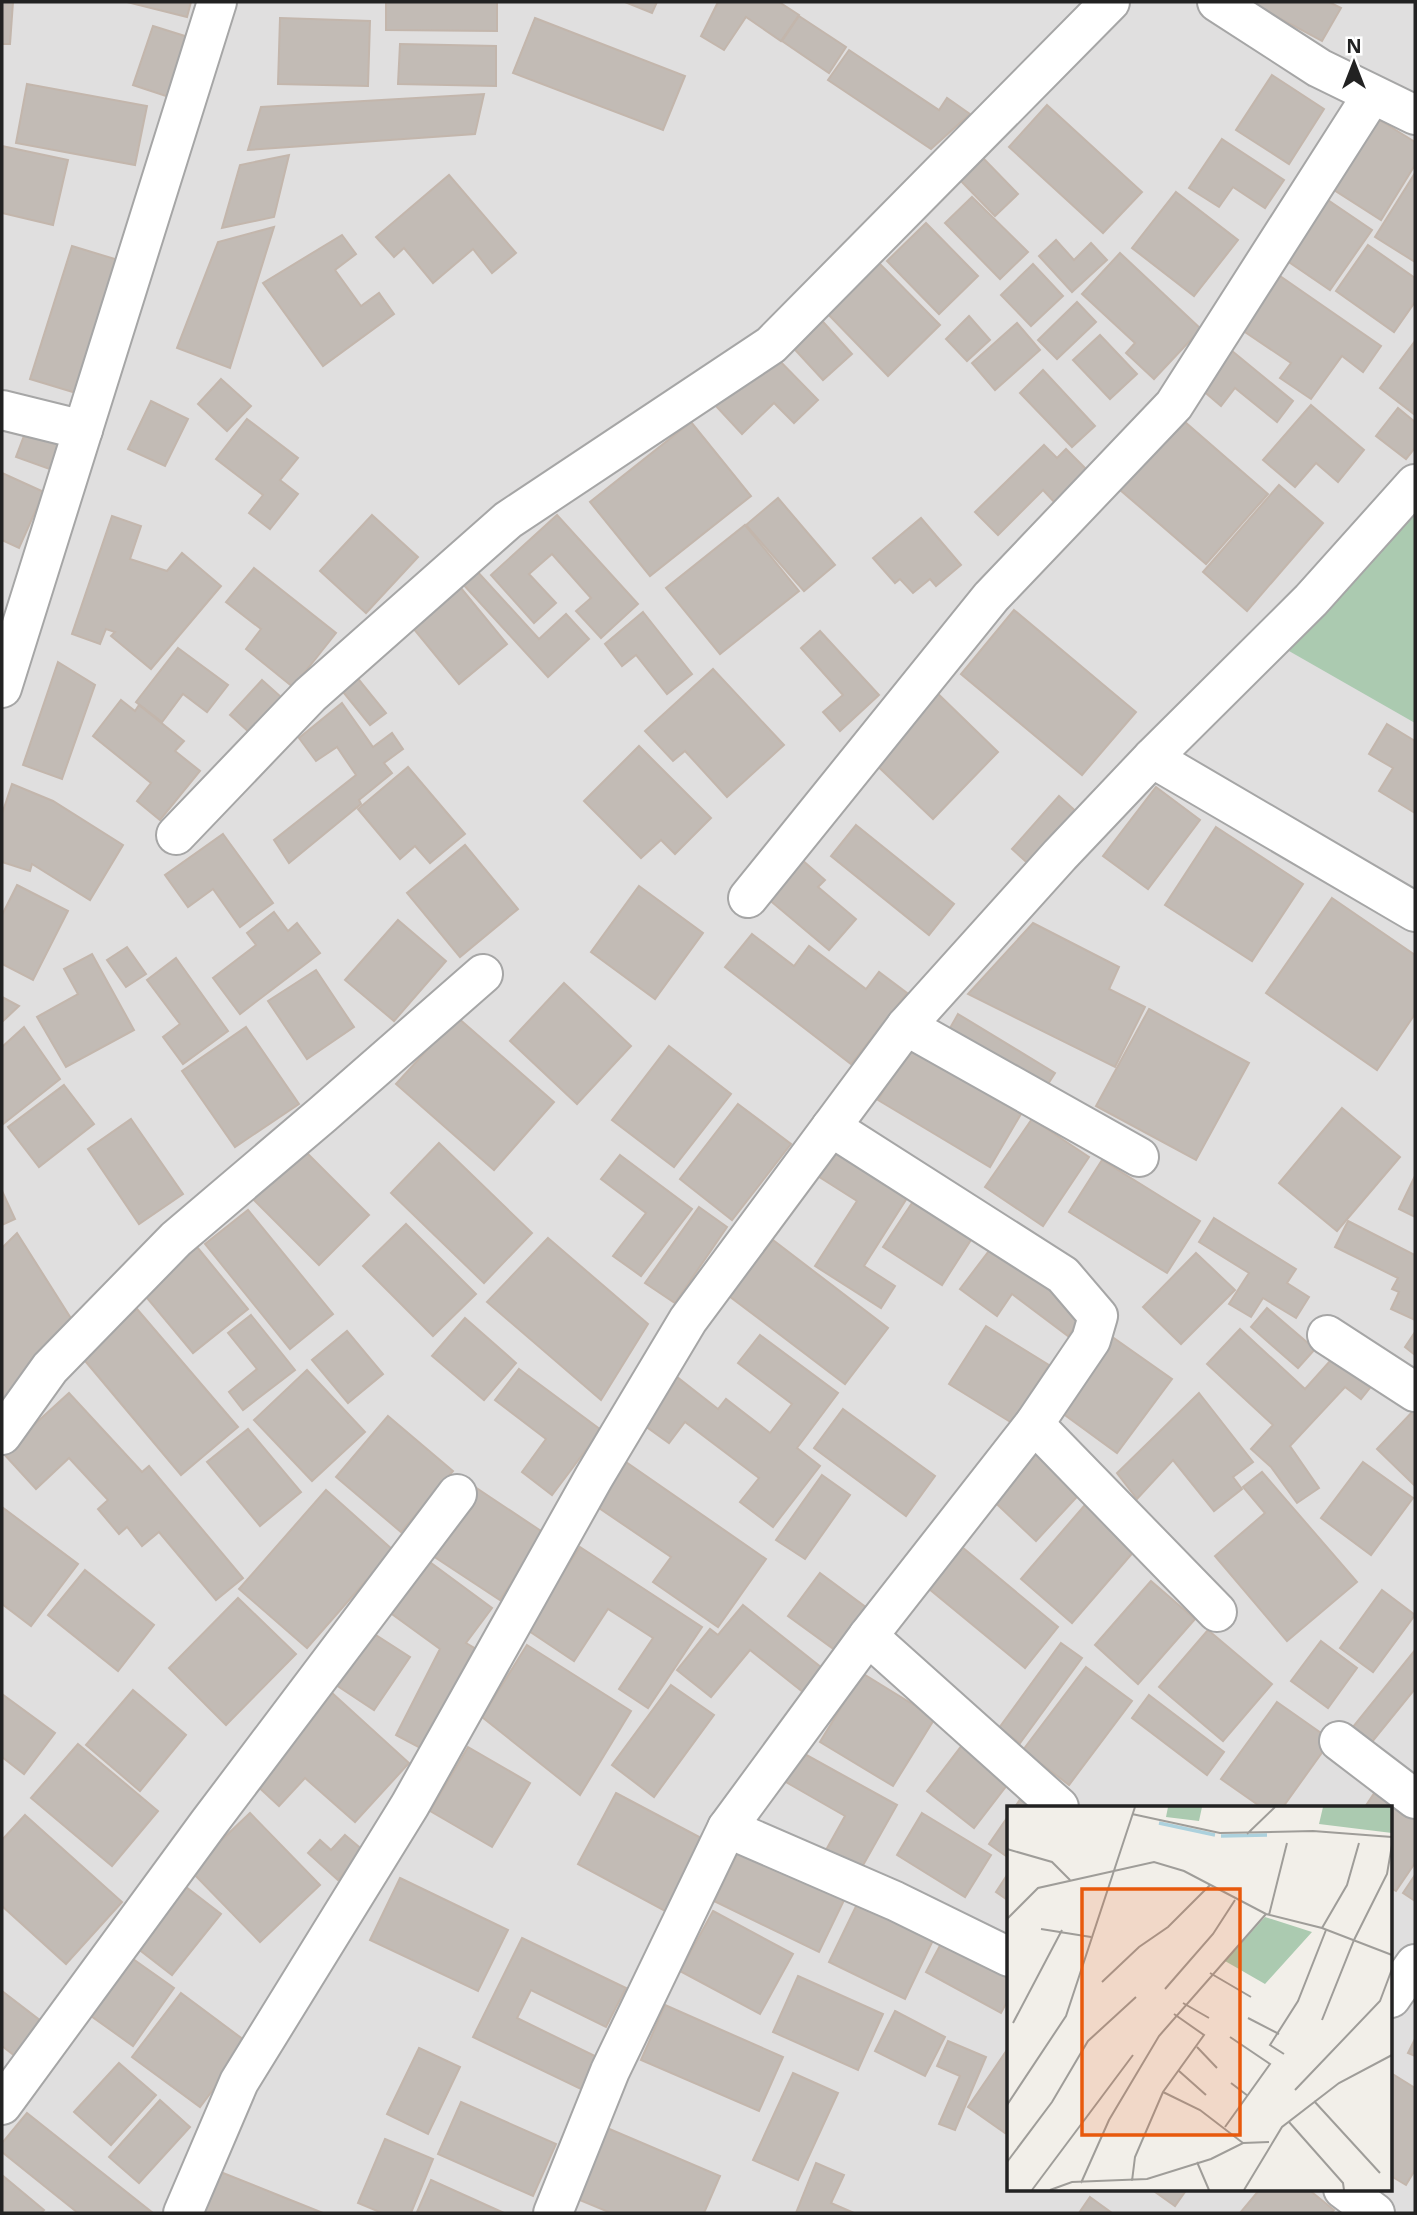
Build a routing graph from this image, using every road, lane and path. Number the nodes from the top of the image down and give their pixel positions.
1 (217, 2) edge
2 (1110, 2) edge
3 (1217, 2) edge
4 (1372, 95) junction
5 (1415, 115) edge
6 (2, 410) edge
7 (83, 430) junction
8 (1415, 484) edge
9 (2, 688) edge
10 (1152, 758) junction
11 (176, 835) dead end
12 (748, 898) dead end
13 (1415, 912) edge
14 (483, 974) dead end
15 (906, 1026) junction
16 (831, 1127) junction
17 (1139, 1157) dead end
18 (1327, 1335) dead end
19 (1415, 1392) edge
20 (1034, 1424) junction
21 (2, 1435) edge
22 (457, 1494) dead end
23 (1217, 1612) dead end
24 (868, 1636) junction
25 (1339, 1741) dead end
26 (1415, 1800) edge
27 (1058, 1806) edge
28 (727, 1828) junction
29 (1007, 1956) edge
30 (1415, 1964) edge
31 (1392, 1997) edge
32 (2, 2105) edge
33 (1344, 2190) edge
34 (183, 2213) edge
35 (553, 2213) edge
36 (1375, 2213) edge

1 - 7 street
2 - 11 street
3 - 4 street
4 - 5 street
4 - 12 street
6 - 7 street
7 - 9 street
8 - 10 street
10 - 13 street
10 - 15 street
14 - 21 street
15 - 16 street
15 - 17 street
16 - 20 street
16 - 34 street
18 - 19 street
20 - 23 street
20 - 24 street
22 - 32 street
24 - 27 street
24 - 28 street
25 - 26 street
28 - 29 street
28 - 35 street
30 - 31 street
33 - 36 street

